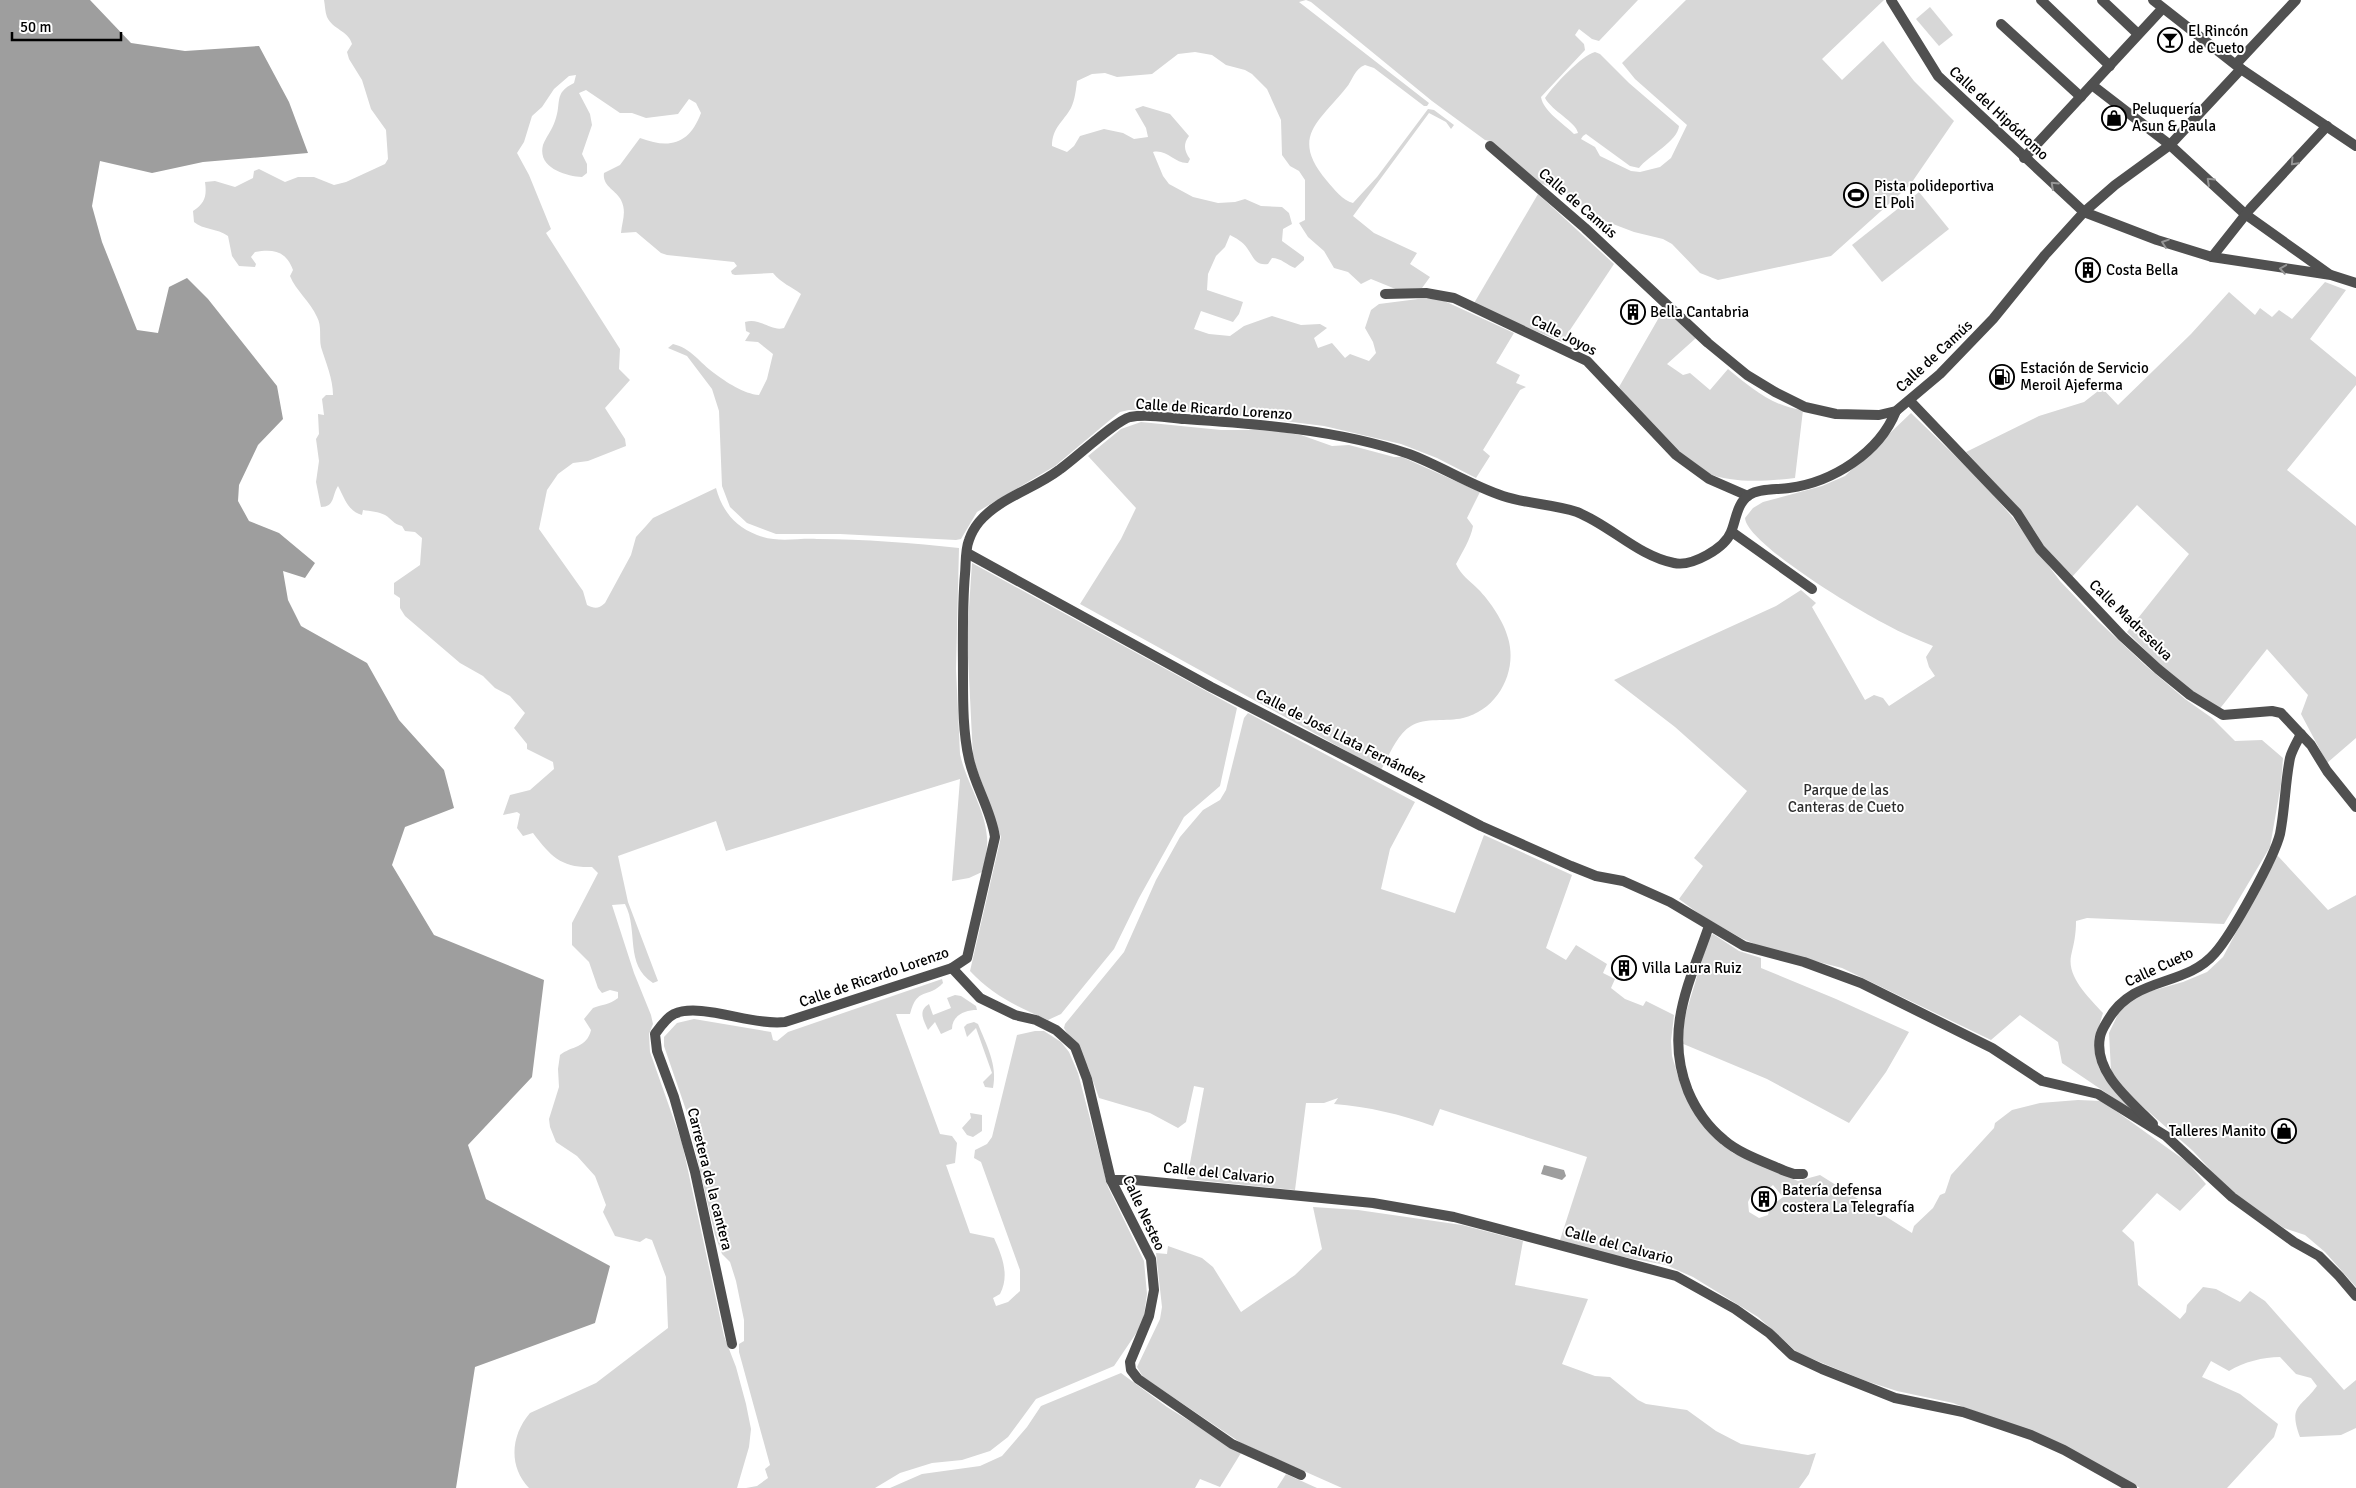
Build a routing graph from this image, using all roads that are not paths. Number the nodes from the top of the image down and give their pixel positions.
1 (1891, 0) edge
2 (2041, 0) edge
3 (2102, 0) edge
4 (2153, 0) edge
5 (2296, 0) edge
6 (2162, 9) junction
7 (2001, 24) dead end
8 (2138, 34) junction
9 (2110, 66) junction
10 (2238, 66) junction
11 (2092, 85) junction
12 (2081, 97) junction
13 (2327, 126) junction
14 (2170, 145) junction
15 (1490, 146) dead end
16 (2356, 146) edge
17 (2024, 158) junction
18 (2084, 212) junction
19 (2245, 214) junction
20 (2212, 257) junction
21 (2331, 275) junction
22 (2356, 283) edge
23 (1385, 294) dead end
24 (1910, 402) junction
25 (1896, 411) junction
26 (1748, 496) junction
27 (1732, 532) junction
28 (967, 553) junction
29 (1812, 589) dead end
30 (2300, 734) junction
31 (2356, 807) edge
32 (1710, 926) junction
33 (952, 968) junction
34 (662, 1025) joint
35 (2159, 1130) junction
36 (1803, 1174) dead end
37 (1111, 1180) junction
38 (2356, 1296) edge
39 (732, 1344) dead end
40 (1301, 1475) dead end
41 (2132, 1488) edge

1 - 17 street, Calle del Hipódromo
2 - 9 street
3 - 8 street
4 - 6 street
5 - 10 street, Calle de Camús
6 - 8 street
6 - 10 street
7 - 12 street
8 - 9 street
9 - 11 street
10 - 13 street
10 - 14 street, Calle de Camús
11 - 12 street
11 - 14 street
12 - 17 street
13 - 16 street
13 -> 19 street
14 - 18 street, Calle de Camús
19 -> 14 street
15 - 25 street, Calle de Camús
18 -> 17 street, Calle del Hipódromo
20 -> 18 street
18 - 24 street, Calle de Camús
19 - 20 street
19 - 21 street
21 -> 20 street
21 - 22 street
23 - 26 street, Calle Joyos
24 - 25 street, Calle de Camús
24 - 30 street, Calle Madreselva
25 - 26 street
26 - 27 street, Calle de Ricardo Lorenzo
27 - 28 street, Calle de Ricardo Lorenzo
27 - 29 street
28 - 32 street, Calle de José Llata Fernández
28 - 33 street, Calle de Ricardo Lorenzo
30 - 31 street, Calle Madreselva
30 - 35 street, Calle Cueto
32 - 35 street, Calle de José Llata Fernández
32 - 36 street
33 - 34 street, Calle de Ricardo Lorenzo
33 - 37 street, Calle Nesteo
34 - 39 street, Carretera de la cantera
35 - 38 street, Calle de José Llata Fernández
37 - 40 street, Calle Nesteo
37 - 41 street, Calle del Calvario

